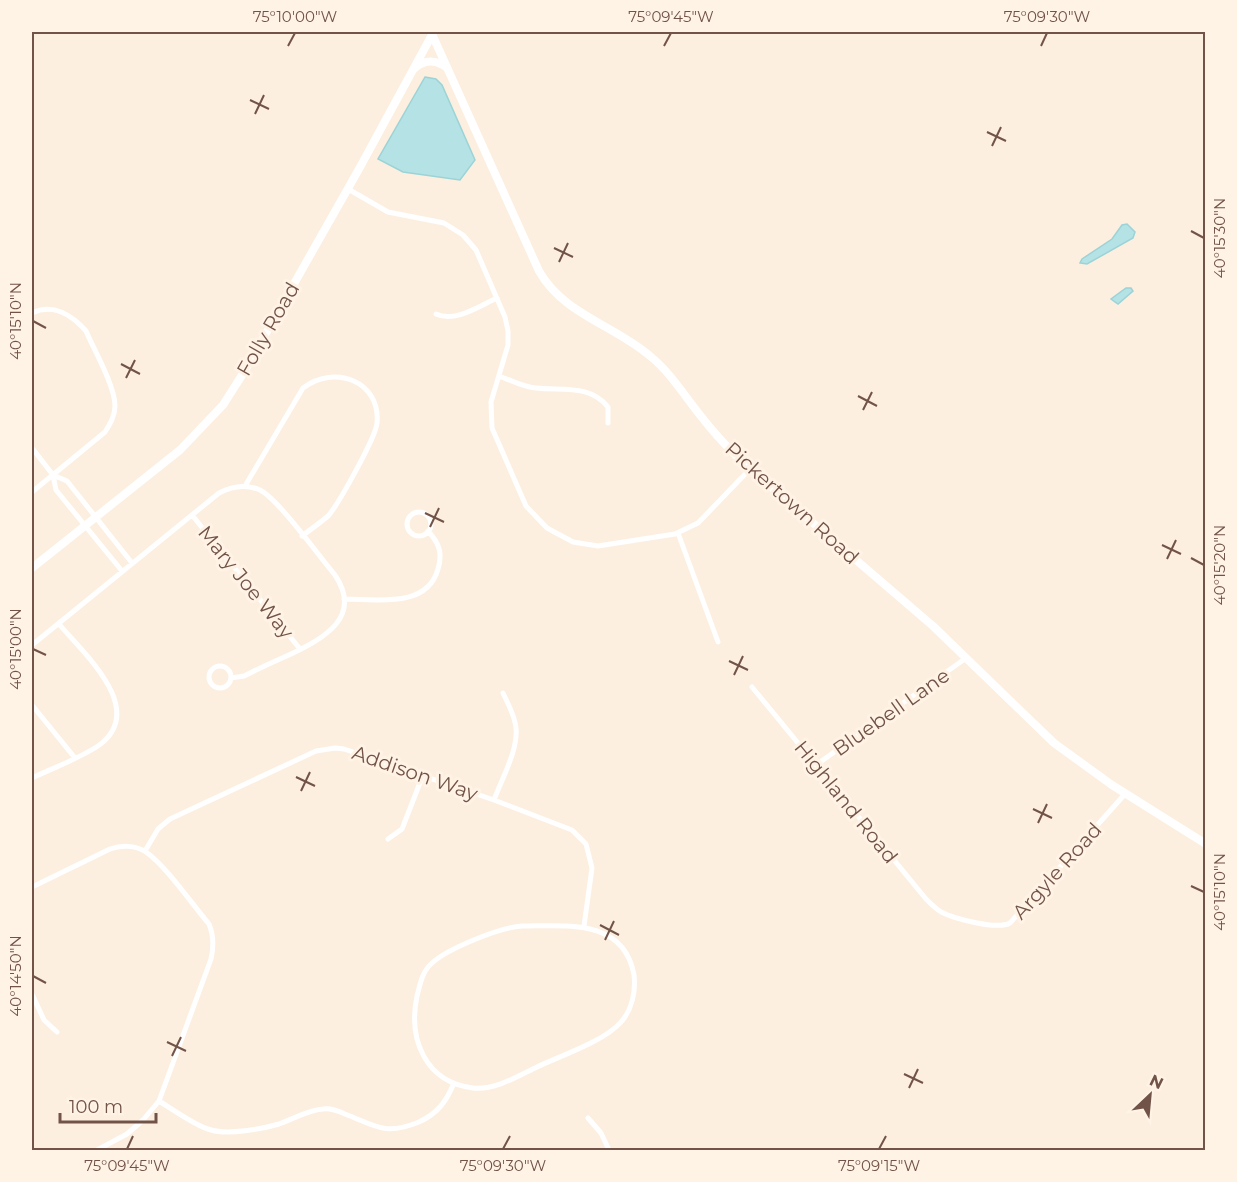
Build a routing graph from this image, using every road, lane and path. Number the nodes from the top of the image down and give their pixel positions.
1 (432, 33) edge
2 (446, 67) junction
3 (414, 69) junction
4 (348, 189) junction
5 (497, 298) junction
6 (32, 313) edge
7 (436, 314) dead end
8 (499, 376) junction
9 (608, 423) dead end
10 (32, 448) edge
11 (750, 469) junction
12 (53, 475) junction
13 (245, 486) junction
14 (32, 492) edge
15 (96, 515) junction
16 (192, 515) junction
17 (84, 525) junction
18 (428, 531) junction
19 (678, 533) junction
20 (302, 536) junction
21 (132, 563) junction
22 (32, 568) edge
23 (122, 571) junction
24 (344, 599) junction
25 (59, 624) junction
26 (717, 642) dead end
27 (32, 645) edge
28 (300, 649) junction
29 (966, 658) junction
30 (231, 678) junction
31 (752, 687) dead end
32 (503, 693) dead end
33 (32, 705) edge
34 (75, 758) junction
35 (816, 765) junction
36 (423, 775) junction
37 (32, 778) edge
38 (1125, 794) junction
39 (494, 800) junction
40 (388, 839) dead end
41 (1206, 844) edge
42 (145, 851) junction
43 (32, 887) edge
44 (944, 913) joint
45 (584, 926) junction
46 (32, 994) edge
47 (57, 1032) dead end
48 (454, 1083) junction
49 (159, 1101) junction
50 (588, 1118) dead end
51 (98, 1150) edge
52 (609, 1150) edge

1 - 2 street, Pickertown Road
1 - 3 street, Folly Road
2 - 3 street
2 - 11 street, Pickertown Road
3 - 4 street, Folly Road
4 - 5 street
4 - 15 street, Folly Road
5 - 7 street
5 - 8 street
6 - 12 street
8 - 9 street
8 - 19 street
10 - 12 street
11 - 19 street
11 - 29 street, Pickertown Road
12 - 14 street
12 - 15 street
12 - 17 street
13 - 16 street
13 - 20 street
13 - 20 street
15 - 17 street, Folly Road
15 - 21 street
16 - 21 street
16 - 28 street, Mary Joe Way
17 - 22 street, Folly Road
17 - 23 street
18 - 18 street
18 - 24 street
19 - 26 street
20 - 24 street
21 - 23 street
23 - 25 street
24 - 28 street
25 - 27 street
25 - 34 street
28 - 30 street
29 - 35 street, Bluebell Lane
29 - 38 street, Pickertown Road
30 - 30 street
31 - 35 street, Highland Road
32 - 39 street
33 - 34 street
34 - 37 street
35 - 44 street, Highland Road
36 - 39 street, Addison Way
36 - 40 street
36 - 42 street, Addison Way
38 - 41 street, Pickertown Road
38 - 44 street, Argyle Road
39 - 45 street, Addison Way
42 - 43 street
42 - 49 street
45 - 48 street
45 - 48 street
46 - 47 street
48 - 49 street
49 - 51 street
50 - 52 street

